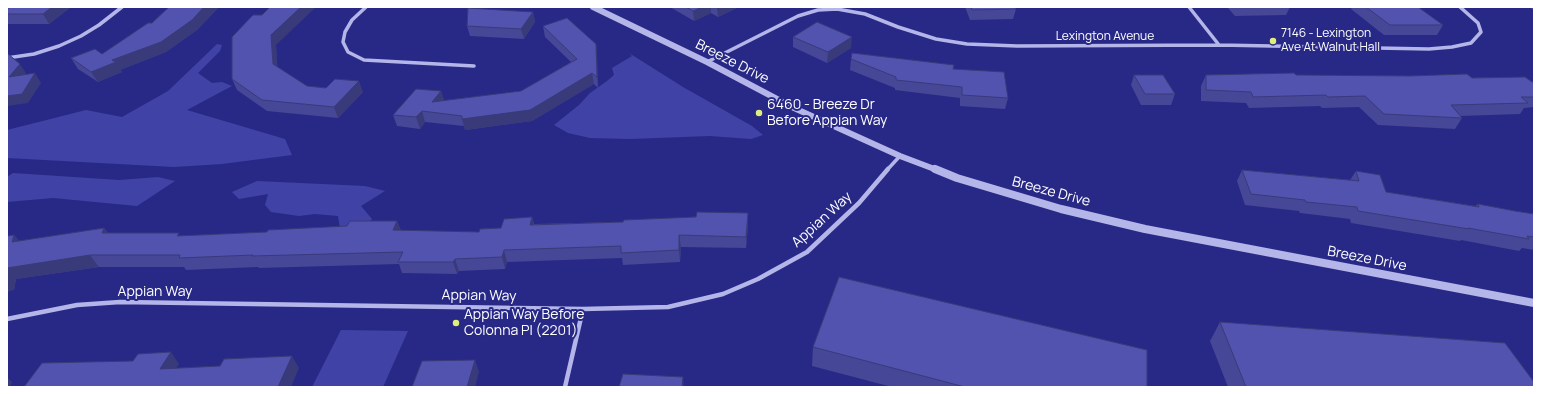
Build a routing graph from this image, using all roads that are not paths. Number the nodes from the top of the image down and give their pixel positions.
1 (122, 7) edge
2 (366, 7) edge
3 (593, 7) edge
4 (1189, 7) edge
5 (1460, 7) edge
6 (1219, 45) junction
7 (7, 58) edge
8 (707, 62) junction
9 (474, 66) dead end
10 (900, 156) junction
11 (1534, 304) edge
12 (583, 309) junction
13 (7, 319) edge
14 (565, 387) edge

1 - 7 street
2 - 9 street
3 - 8 street, Breeze Drive
4 - 6 street
5 - 6 street, Lexington Avenue
6 - 8 street, Lexington Avenue
8 - 10 street, Breeze Drive
10 - 11 street, Breeze Drive
10 - 12 street, Appian Way
12 - 13 street, Appian Way
12 - 14 street

